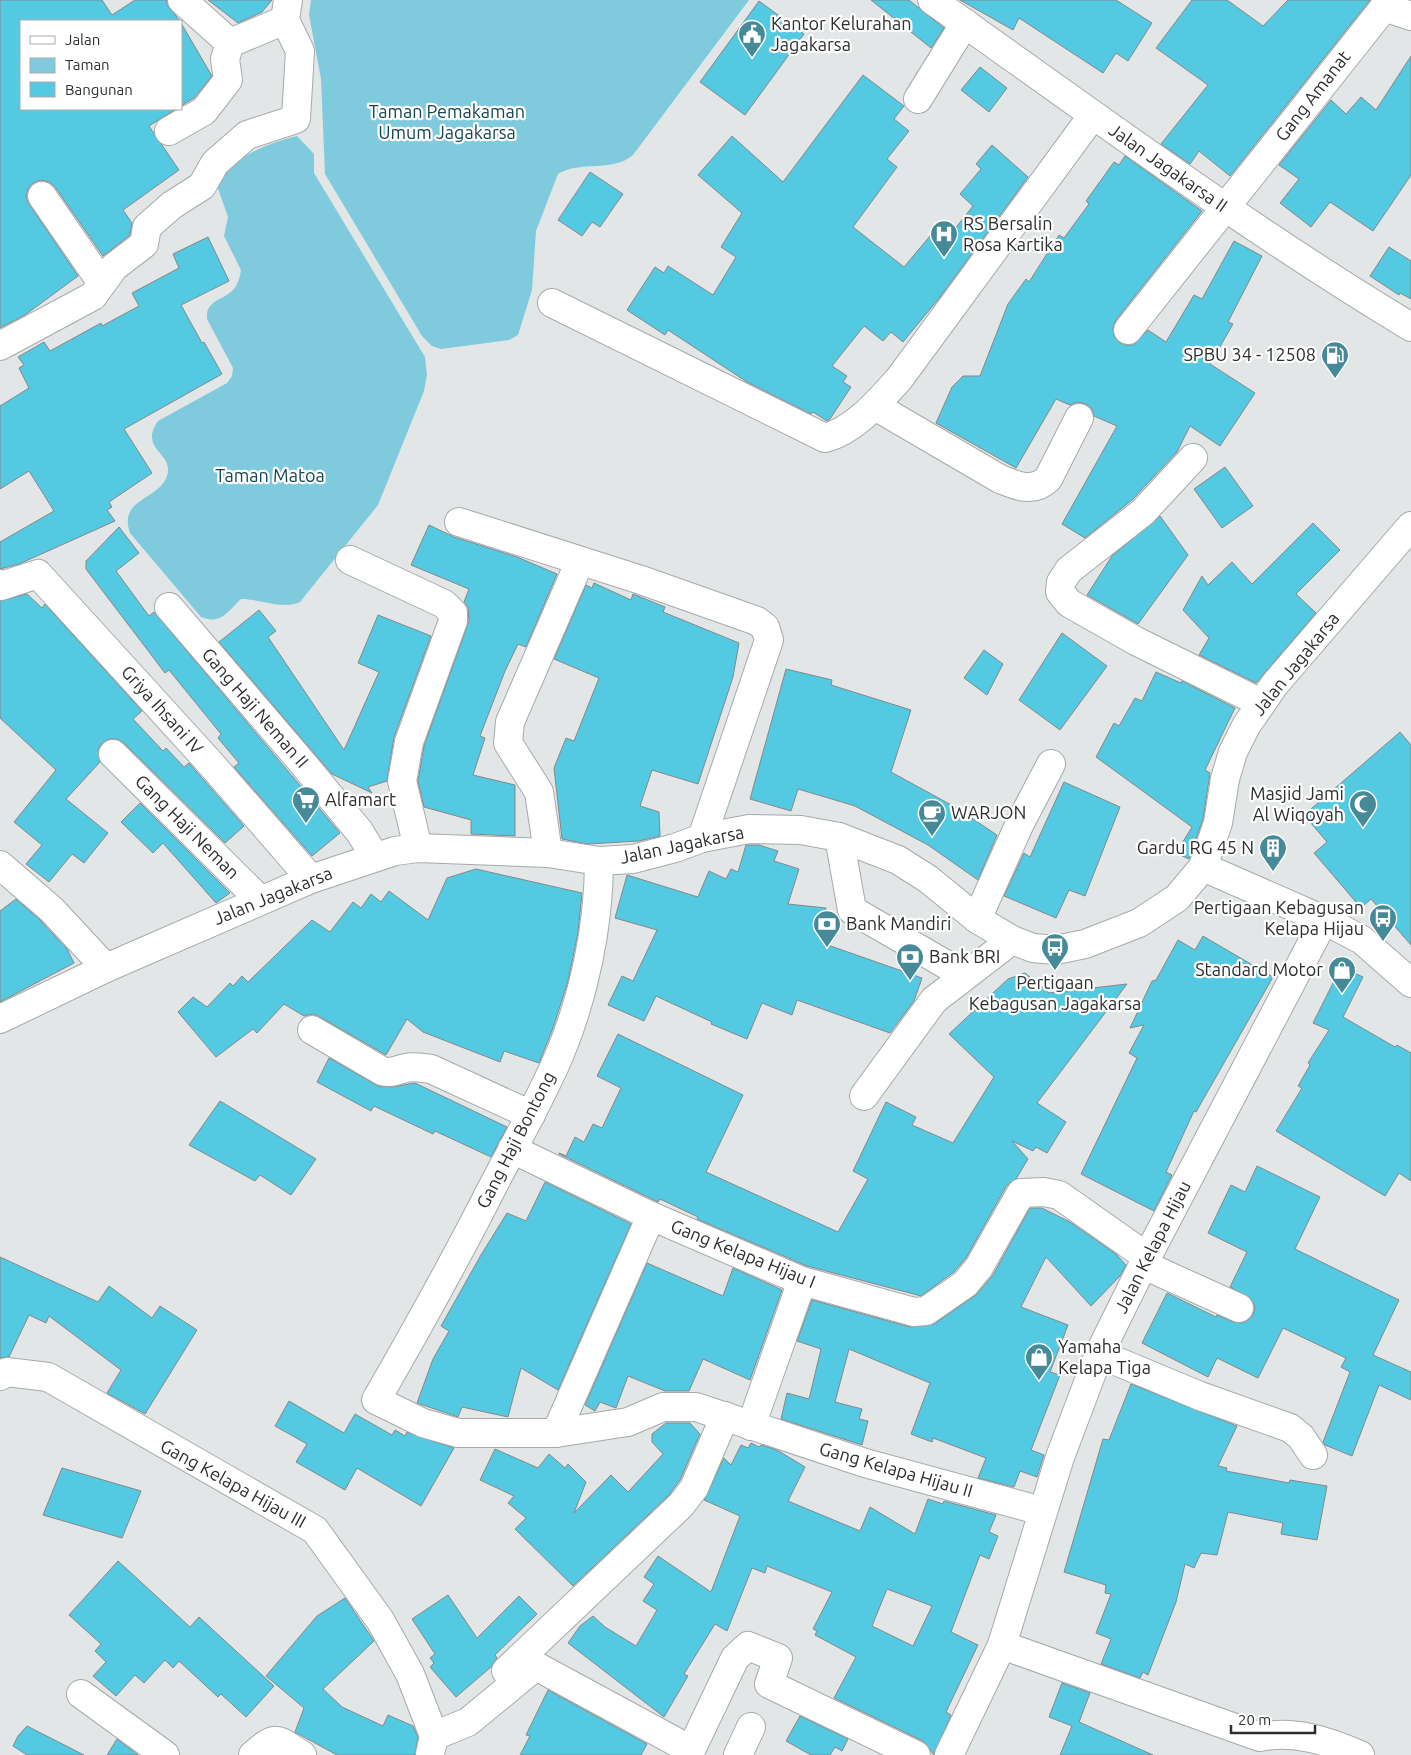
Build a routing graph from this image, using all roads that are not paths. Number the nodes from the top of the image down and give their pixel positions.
1 (182, 0) edge
2 (932, 0) edge
3 (1387, 3) edge
4 (286, 10) edge
5 (1411, 16) edge
6 (965, 23) junction
7 (230, 43) junction
8 (918, 99) dead end
9 (1093, 115) junction
10 (169, 132) dead end
11 (42, 196) dead end
12 (1225, 209) junction
13 (102, 283) junction
14 (552, 303) dead end
15 (1411, 327) edge
16 (1128, 330) dead end
17 (0, 346) edge
18 (874, 406) junction
19 (1079, 418) dead end
20 (1193, 458) dead end
21 (459, 522) dead end
22 (1411, 526) edge
23 (350, 560) dead end
24 (580, 561) junction
25 (0, 584) edge
26 (169, 607) dead end
27 (1262, 702) junction
28 (113, 754) dead end
29 (1051, 764) dead end
30 (839, 837) junction
31 (702, 838) junction
32 (418, 848) junction
33 (548, 852) junction
34 (376, 857) junction
35 (599, 861) junction
36 (0, 865) edge
37 (1203, 867) junction
38 (311, 879) junction
39 (260, 900) junction
40 (977, 919) junction
41 (1324, 920) junction
42 (1012, 940) junction
43 (106, 968) junction
44 (964, 975) junction
45 (1411, 983) edge
46 (0, 1019) edge
47 (312, 1030) dead end
48 (864, 1096) dead end
49 (531, 1115) junction
50 (512, 1149) junction
51 (651, 1216) junction
52 (1146, 1261) junction
53 (802, 1281) junction
54 (1239, 1308) dead end
55 (1099, 1354) junction
56 (0, 1376) edge
57 (376, 1400) joint
58 (725, 1416) junction
59 (751, 1426) junction
60 (556, 1432) junction
61 (1313, 1454) dead end
62 (1042, 1511) junction
63 (1002, 1645) junction
64 (81, 1694) dead end
65 (751, 1727) dead end
66 (432, 1746) edge
67 (1255, 1746) edge
68 (165, 1755) edge
69 (253, 1755) edge
70 (302, 1755) edge
71 (738, 1755) edge
72 (916, 1755) edge
73 (948, 1755) edge
74 (1360, 1755) edge

1 - 7 street
2 - 6 street, Jalan Jagakarsa II
3 - 5 street, Gang Amanat
3 - 12 street, Gang Amanat
4 - 7 street
4 - 13 street
6 - 8 street
6 - 9 street, Jalan Jagakarsa II
7 - 10 street
9 - 12 street, Jalan Jagakarsa II
9 - 18 street
11 - 13 street
12 - 15 street, Jalan Jagakarsa II
12 - 16 street, Gang Amanat
13 - 17 street
14 - 18 street
18 - 19 street
20 - 27 street
21 - 24 street
22 - 27 street, Jalan Jagakarsa
23 - 32 street
24 - 31 street
24 - 33 street
25 - 38 street, Griya Ihsani IV
26 - 34 street, Gang Haji Neman II
27 - 37 street, Jalan Jagakarsa
28 - 39 street, Gang Haji Neman
29 - 40 street
30 - 31 street, Jalan Jagakarsa
30 - 40 street, Jalan Jagakarsa
30 - 44 street
31 - 35 street, Jalan Jagakarsa
32 - 33 street, Jalan Jagakarsa
32 - 34 street, Jalan Jagakarsa
33 - 35 street, Jalan Jagakarsa
34 - 38 street, Jalan Jagakarsa
35 - 49 street, Gang Haji Bontong
36 - 43 street
37 - 41 street
37 - 42 street, Jalan Jagakarsa
38 - 39 street, Jalan Jagakarsa
39 - 43 street, Jalan Jagakarsa
40 - 42 street, Jalan Jagakarsa
41 - 45 street
41 - 52 street, Jalan Kelapa Hijau
42 - 44 street
43 - 46 street, Jalan Jagakarsa
44 - 48 street
47 - 49 street
49 - 50 street, Gang Haji Bontong
50 - 51 street, Gang Kelapa Hijau I
50 - 57 street, Gang Haji Bontong
51 - 53 street, Gang Kelapa Hijau I
51 - 60 street
52 - 53 street, Gang Kelapa Hijau I
52 - 54 street
52 - 55 street, Jalan Kelapa Hijau
53 - 59 street
55 - 61 street
55 - 62 street, Jalan Kelapa Hijau
56 - 66 street, Gang Kelapa Hijau III
57 - 60 street, Gang Kelapa Hijau II
58 - 59 street, Gang Kelapa Hijau II
58 - 60 street, Gang Kelapa Hijau II
58 - 66 street
59 - 62 street, Gang Kelapa Hijau II
62 - 63 street, Jalan Kelapa Hijau
63 - 67 street
63 - 73 street, Jalan Kelapa Hijau
64 - 68 street
65 - 71 street
66 - 72 street
67 - 74 street
69 - 70 street

